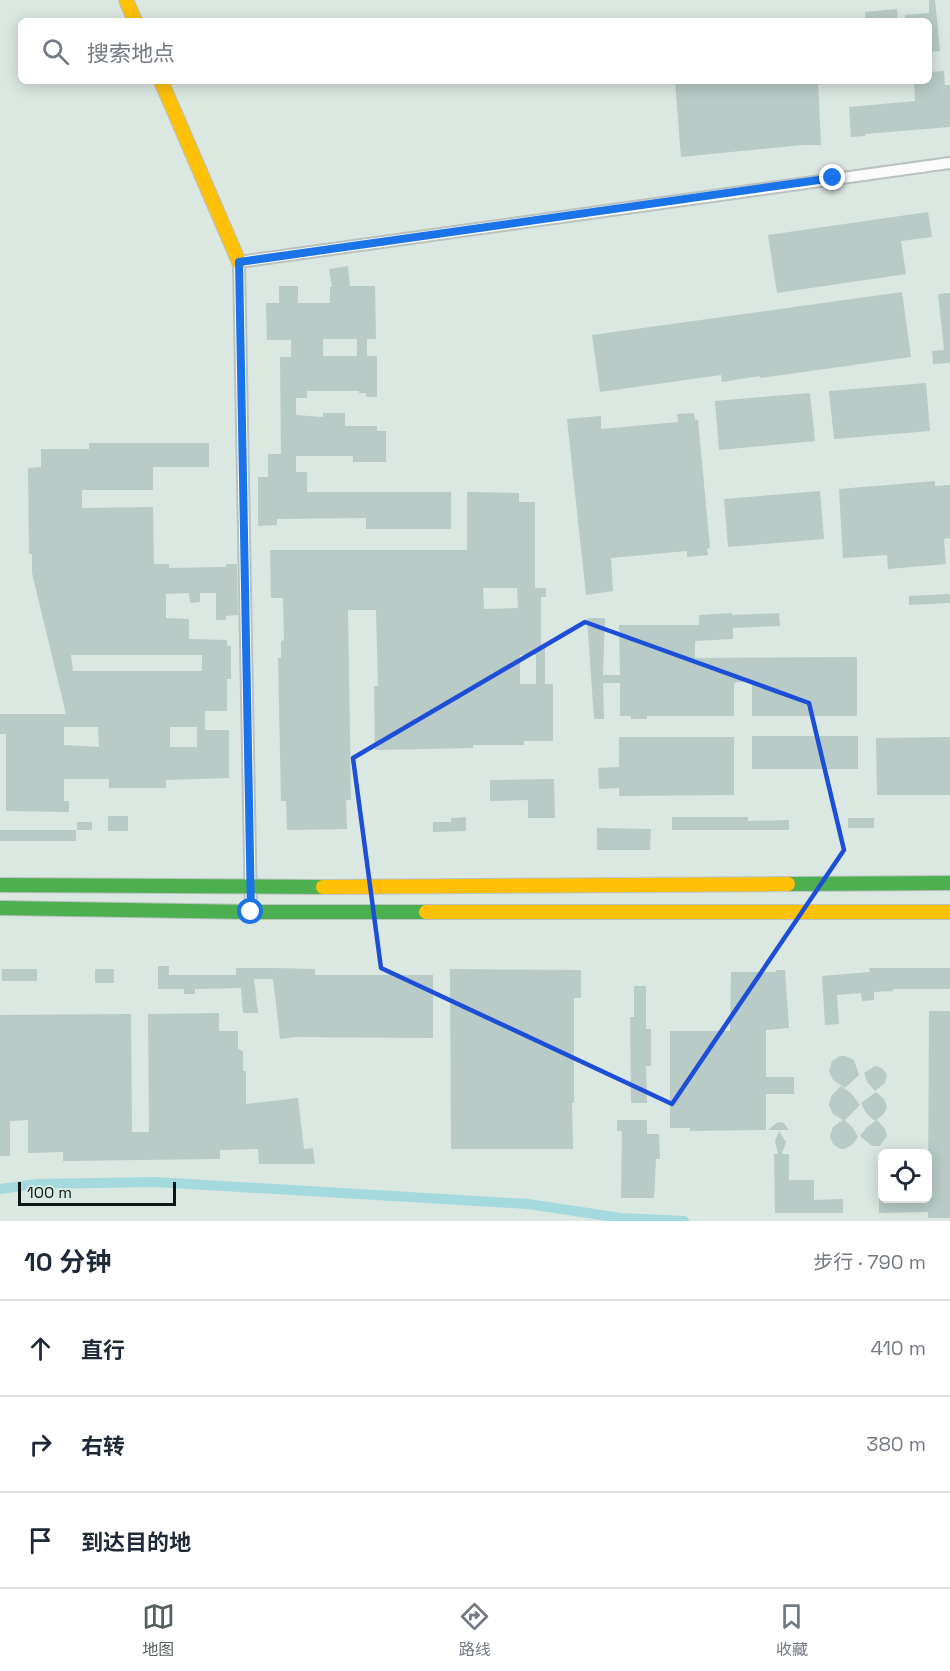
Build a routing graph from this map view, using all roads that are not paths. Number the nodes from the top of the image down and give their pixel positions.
1 (126, 0) edge
2 (134, 18) edge
3 (162, 84) edge
4 (950, 163) edge
5 (239, 262) junction
6 (950, 883) edge
7 (0, 885) edge
8 (250, 887) junction
9 (0, 908) edge
10 (251, 912) junction
11 (950, 912) edge

1 - 2 street
3 - 5 street
4 - 5 street
5 - 8 street
6 - 8 street
7 - 8 street
8 - 10 street
9 - 10 street
10 - 11 street

